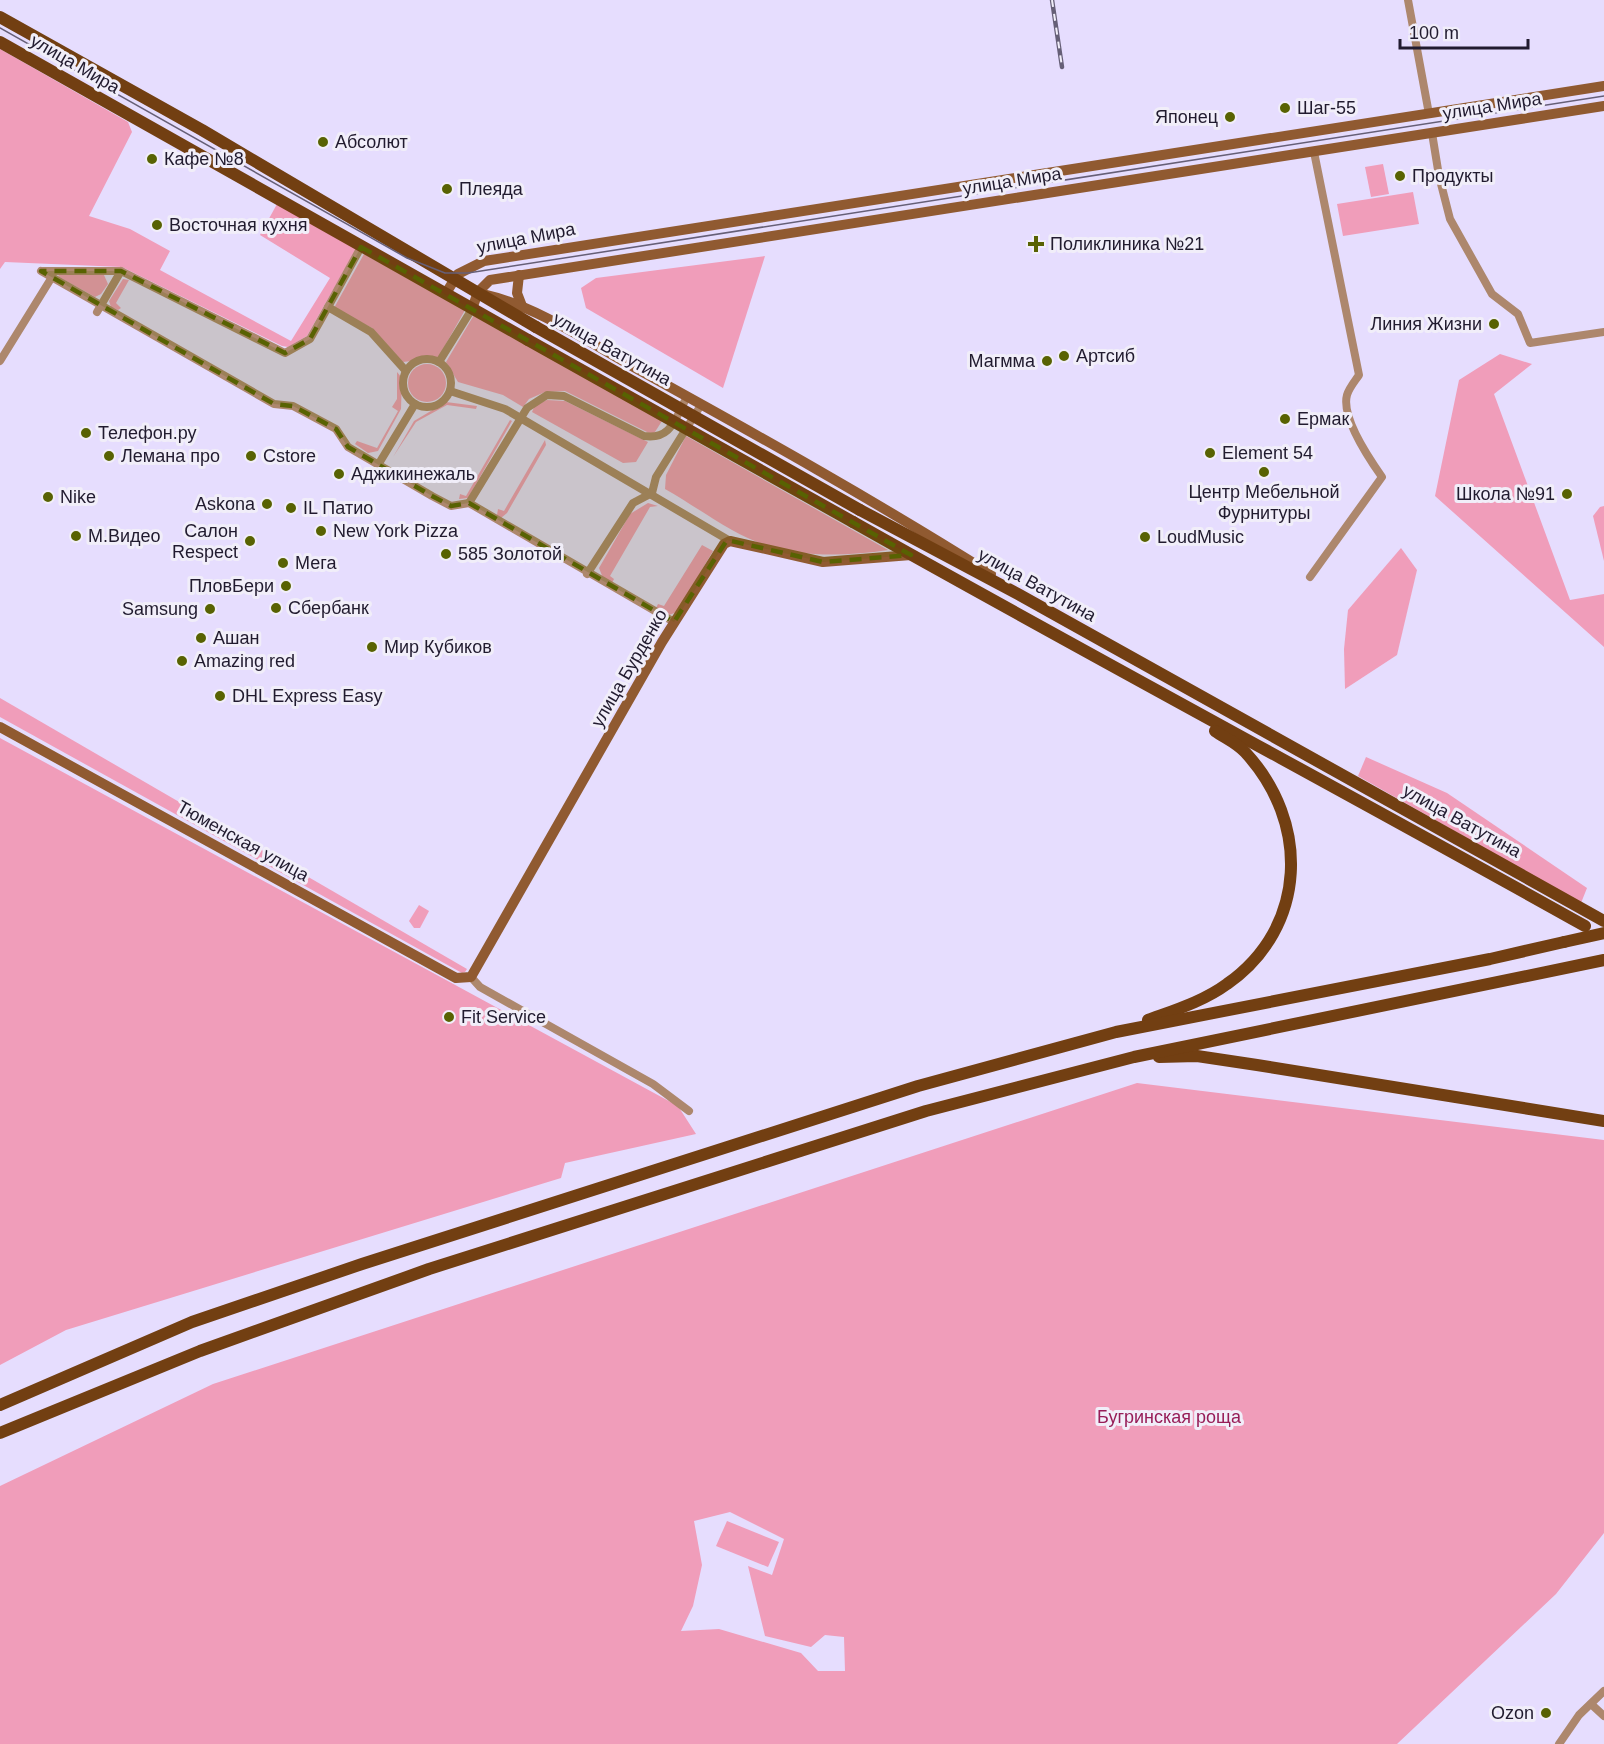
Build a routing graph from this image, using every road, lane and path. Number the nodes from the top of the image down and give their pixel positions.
1 (1408, 0) edge
2 (3, 18) edge
3 (0, 42) edge
4 (1604, 87) edge
5 (1604, 106) edge
6 (1429, 114) junction
7 (1310, 132) junction
8 (1432, 133) junction
9 (1314, 152) junction
10 (790, 213) junction
11 (793, 233) junction
12 (361, 247) junction
13 (121, 271) junction
14 (519, 275) junction
15 (52, 277) junction
16 (453, 278) junction
17 (446, 293) junction
18 (481, 293) junction
19 (522, 306) junction
20 (328, 307) junction
21 (99, 308) junction
22 (472, 309) junction
23 (1604, 332) edge
24 (0, 361) edge
25 (439, 362) junction
26 (406, 371) junction
27 (450, 391) junction
28 (687, 397) junction
29 (415, 404) junction
30 (701, 405) junction
31 (521, 418) junction
32 (378, 465) junction
33 (652, 493) junction
34 (469, 503) junction
35 (730, 541) junction
36 (911, 555) junction
37 (587, 574) junction
38 (1310, 578) dead end
39 (1018, 594) junction
40 (674, 622) junction
41 (1180, 704) junction
42 (0, 727) edge
43 (1604, 921) edge
44 (1585, 926) dead end
45 (1604, 933) edge
46 (1600, 961) edge
47 (471, 977) junction
48 (1116, 1032) junction
49 (1134, 1057) junction
50 (689, 1111) dead end
51 (1604, 1121) edge
52 (0, 1405) edge
53 (0, 1433) edge
54 (1604, 1691) edge
55 (1590, 1704) junction
56 (1604, 1716) edge
57 (1559, 1744) edge

1 - 6 street
2 - 16 main road, улица Мира
3 - 12 main road, улица Мира
4 - 6 street, улица Мира
5 - 8 street, улица Мира
6 - 7 street, улица Мира
6 - 8 street
7 - 9 street
7 - 10 street, улица Мира
8 - 9 street, улица Мира
8 - 23 street
9 - 11 street, улица Мира
9 - 38 street
10 - 11 street
10 - 16 street, улица Мира
11 - 14 street, улица Мира
12 - 17 main road, улица Мира
12 - 20 street
13 - 15 street
13 - 20 street
13 - 21 street
14 - 18 street, улица Мира
14 - 19 street
15 - 21 street
15 - 24 street
16 - 17 street
16 - 18 main road, улица Ватутина
17 - 22 main road, улица Мира
18 - 19 street
18 - 22 street
18 - 39 main road, улица Ватутина, bridge
19 - 28 street
20 - 26 street
21 - 32 street
22 - 25 street
22 - 36 main road, улица Ватутина, bridge
25 - 26 street
25 - 27 street
26 - 29 street
27 - 29 street
27 - 31 street
28 - 30 street
28 - 31 street
29 - 32 street
30 - 33 street
30 - 39 street
31 - 33 street
31 - 34 street
32 - 34 street
33 - 35 street
33 - 37 street
34 - 37 street
35 - 36 street
35 - 40 street, улица Бурденко
36 - 41 main road, улица Ватутина
37 - 40 street
39 - 43 main road, улица Ватутина
40 - 47 street, улица Бурденко
41 - 44 main road, улица Ватутина
41 - 48 main road
42 - 47 street, Тюменская улица
45 - 48 main road, bridge
46 - 49 main road
47 - 50 street
48 - 52 main road
49 - 51 main road
49 - 53 main road
54 - 55 street
55 - 56 street
55 - 57 street

